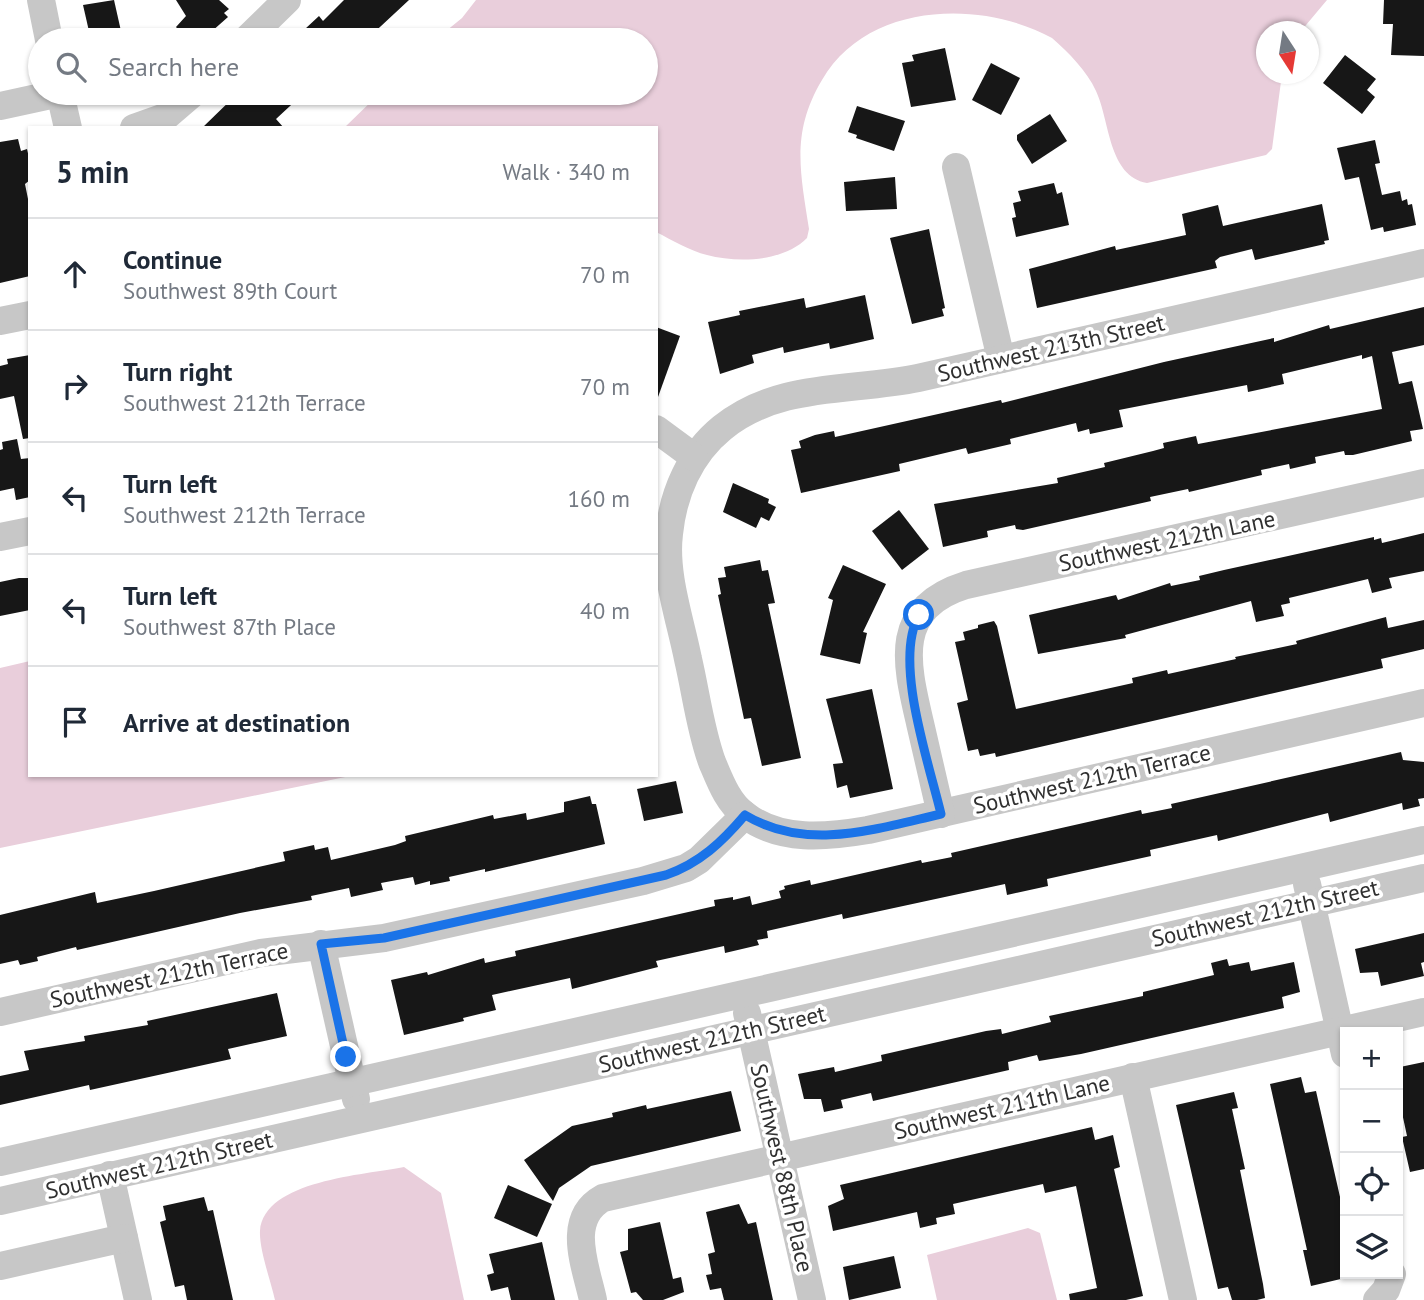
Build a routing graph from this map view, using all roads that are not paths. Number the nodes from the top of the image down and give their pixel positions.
1 (41, 0) edge
2 (287, 0) edge
3 (47, 28) edge
4 (258, 28) edge
5 (28, 100) edge
6 (63, 105) edge
7 (179, 105) edge
8 (0, 106) edge
9 (68, 126) edge
10 (140, 126) edge
11 (956, 167) dead end
12 (1424, 263) edge
13 (28, 315) edge
14 (0, 321) edge
15 (1001, 359) junction
16 (658, 430) edge
17 (694, 457) junction
18 (1424, 483) edge
19 (28, 531) edge
20 (0, 537) edge
21 (1424, 703) edge
22 (941, 814) junction
23 (745, 815) junction
24 (1424, 840) edge
25 (1303, 867) junction
26 (1424, 878) edge
27 (1311, 903) junction
28 (321, 944) junction
29 (743, 994) junction
30 (0, 1012) edge
31 (1424, 1012) edge
32 (1384, 1027) edge
33 (1340, 1029) edge
34 (751, 1030) junction
35 (1340, 1042) edge
36 (1133, 1077) junction
37 (352, 1083) junction
38 (360, 1119) junction
39 (779, 1157) junction
40 (0, 1162) edge
41 (110, 1175) junction
42 (0, 1201) edge
43 (124, 1238) junction
44 (0, 1266) edge
45 (138, 1300) edge
46 (593, 1300) edge
47 (812, 1300) edge
48 (1183, 1300) edge

1 - 3 street
2 - 4 street
5 - 8 street
6 - 9 street
7 - 10 street
11 - 15 street
12 - 15 street, Southwest 213th Street
13 - 14 street
15 - 17 street, Southwest 213th Street
16 - 17 street
17 - 23 street
18 - 22 street, Southwest 212th Lane
19 - 20 street
21 - 22 street, Southwest 212th Terrace
22 - 23 street, Southwest 212th Terrace
23 - 28 street, Southwest 212th Terrace
24 - 25 street, Southwest 212th Street
25 - 27 street
25 - 29 street, Southwest 212th Street
26 - 27 street, Southwest 212th Street
27 - 33 street
27 - 34 street, Southwest 212th Street
28 - 30 street, Southwest 212th Terrace
28 - 37 street
29 - 34 street, Southwest 88th Place
29 - 37 street, Southwest 212th Street
31 - 32 street, Southwest 211th Lane
34 - 38 street, Southwest 212th Street
34 - 39 street, Southwest 88th Place
35 - 36 street, Southwest 211th Lane
36 - 39 street, Southwest 211th Lane
36 - 48 street
37 - 38 street
37 - 40 street, Southwest 212th Street
38 - 41 street, Southwest 212th Street
39 - 46 street, Southwest 211th Lane
39 - 47 street, Southwest 88th Place
41 - 42 street, Southwest 212th Street
41 - 43 street
43 - 44 street
43 - 45 street

